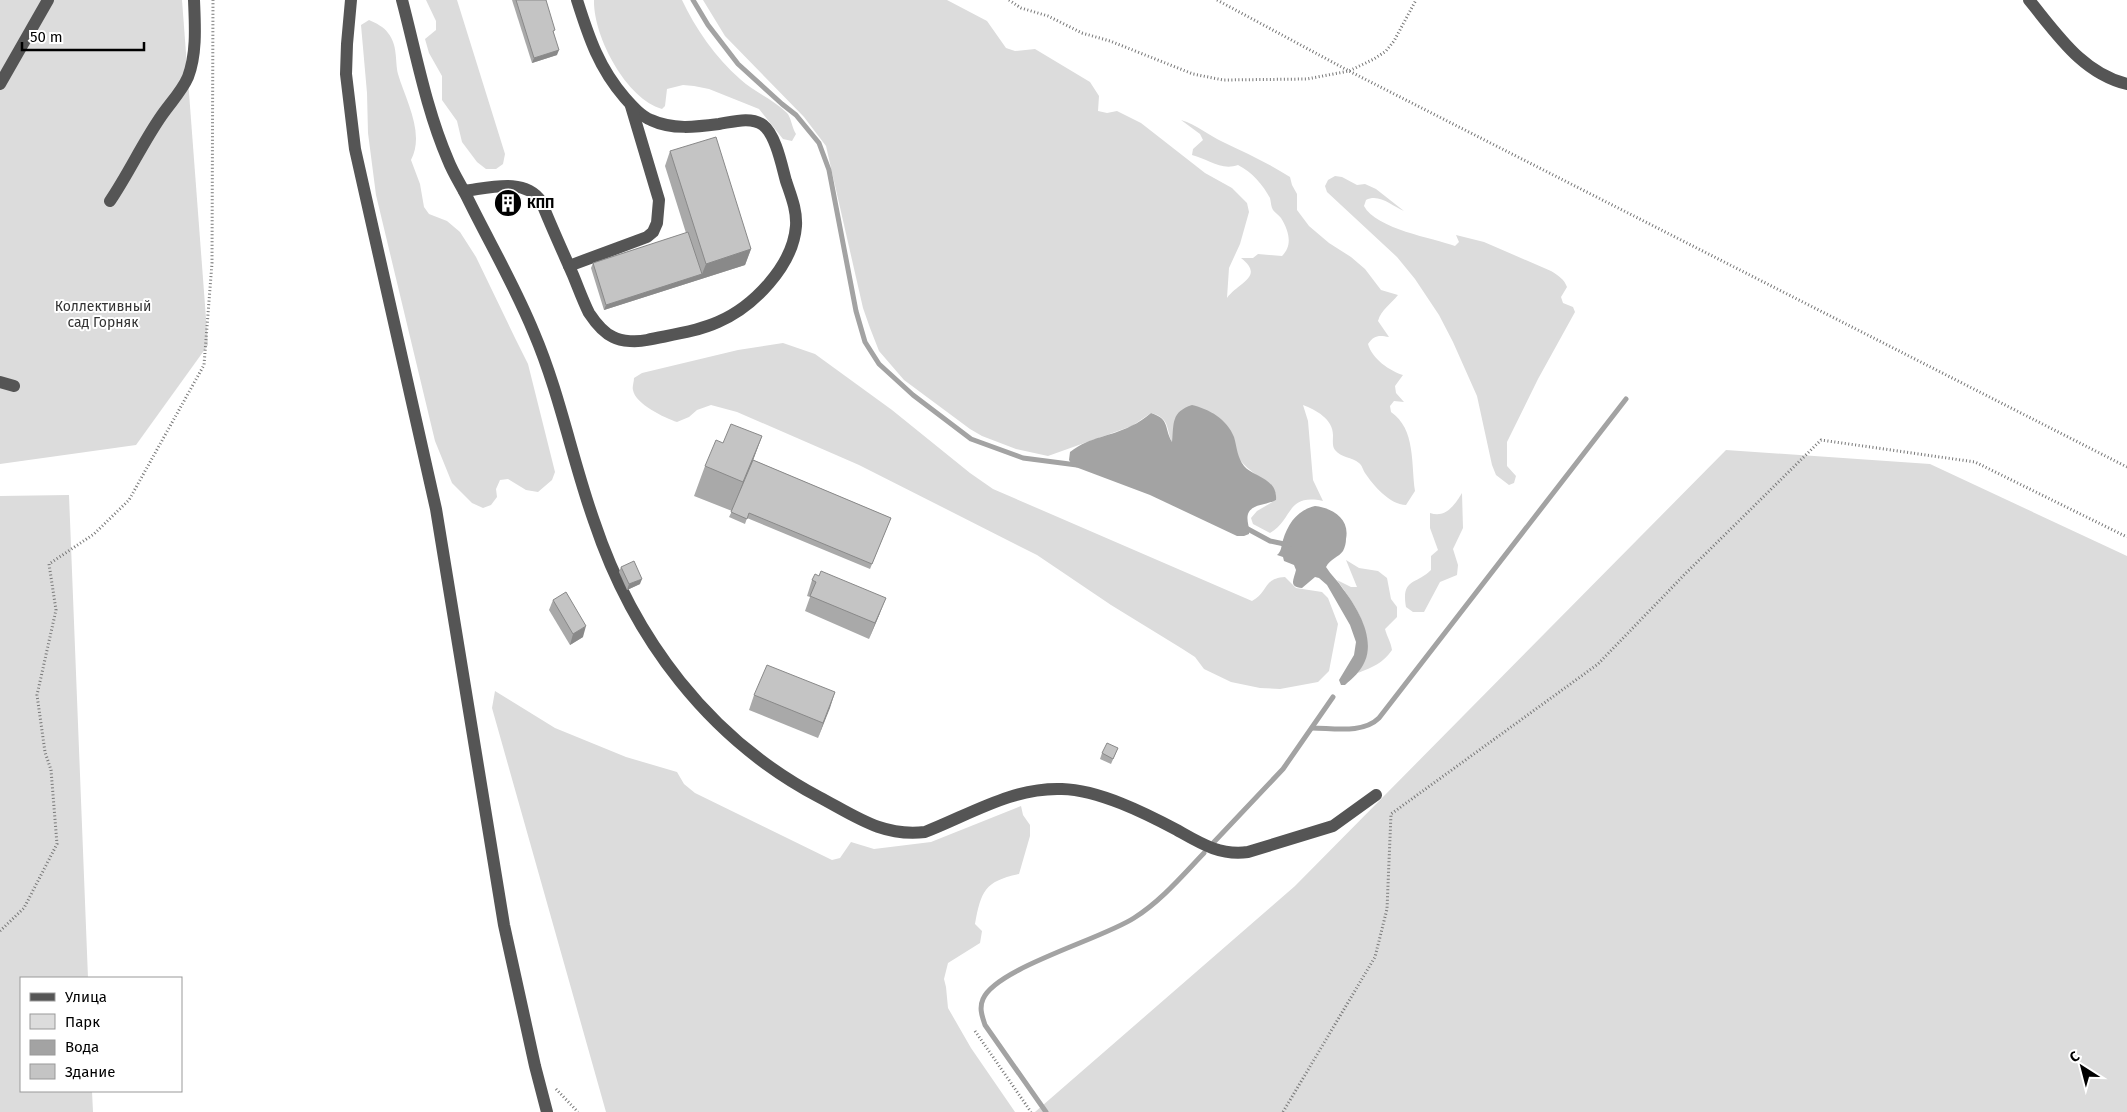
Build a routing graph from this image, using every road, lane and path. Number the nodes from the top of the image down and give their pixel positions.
1 (48, 0) edge
2 (194, 0) edge
3 (213, 0) edge
4 (351, 0) edge
5 (402, 0) edge
6 (577, 0) edge
7 (1009, 0) edge
8 (1217, 0) edge
9 (1416, 0) edge
10 (2029, 0) edge
11 (1349, 71) junction
12 (0, 84) edge
13 (2127, 84) edge
14 (631, 105) junction
15 (464, 191) junction
16 (110, 201) dead end
17 (569, 266) junction
18 (0, 382) edge
19 (14, 386) dead end
20 (2127, 467) edge
21 (2127, 537) edge
22 (1376, 795) dead end
23 (0, 931) edge
24 (975, 1031) dead end
25 (548, 1112) edge
26 (1031, 1112) edge
27 (1283, 1112) edge

1 - 12 lane
2 - 16 lane
3 - 23 path
4 - 25 lane
5 - 15 lane
6 - 14 lane
7 - 11 path
8 - 11 path
9 - 11 path
10 - 13 lane
11 - 20 path
14 - 17 lane
14 - 17 lane
15 - 17 lane
15 - 22 lane
18 - 19 lane
21 - 27 path
24 - 26 path

